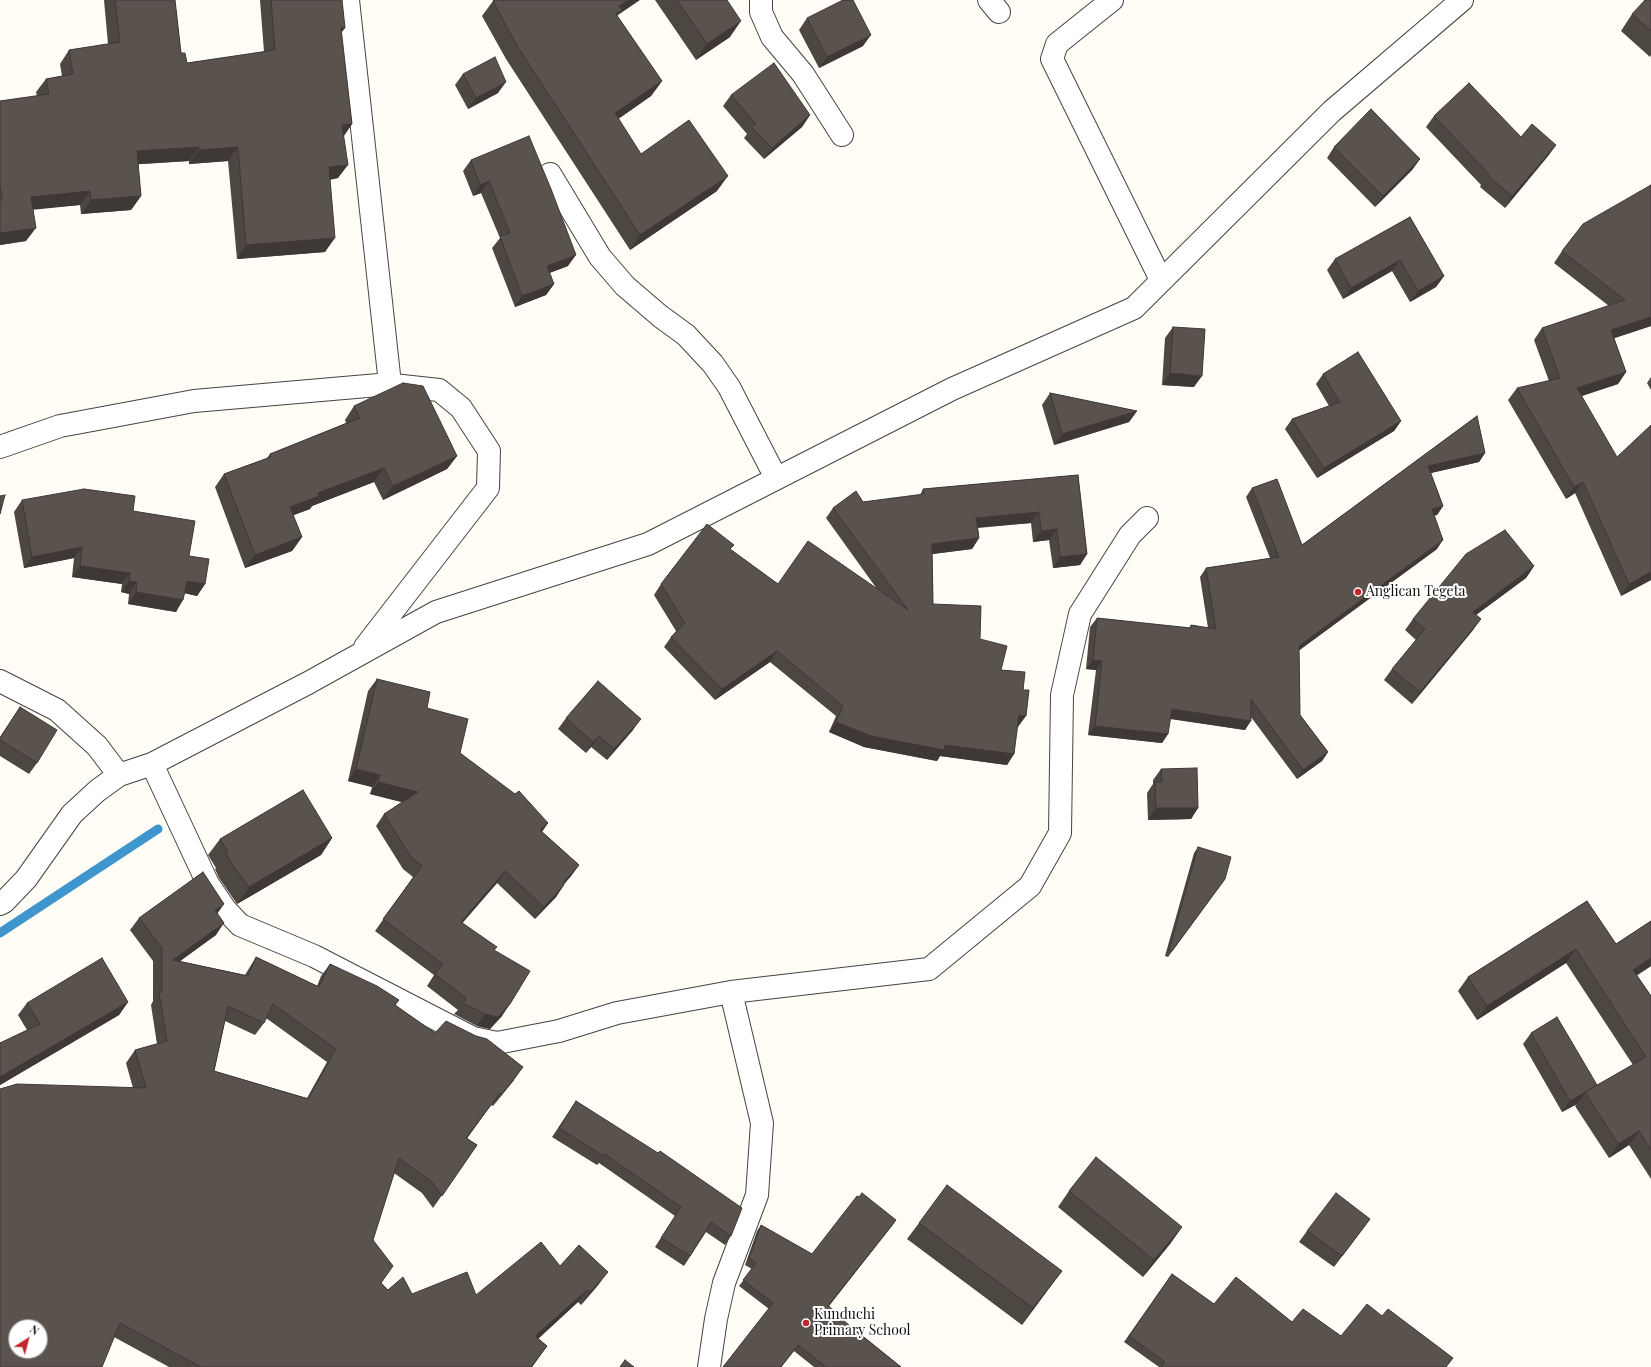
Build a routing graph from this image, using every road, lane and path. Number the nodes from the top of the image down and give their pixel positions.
1 (348, 0) edge
2 (761, 0) edge
3 (1112, 0) edge
4 (1462, 0) edge
5 (842, 135) dead end
6 (550, 174) dead end
7 (1161, 280) junction
8 (390, 384) junction
9 (0, 447) edge
10 (776, 478) junction
11 (1148, 518) dead end
12 (359, 654) junction
13 (0, 682) edge
14 (152, 764) junction
15 (119, 775) junction
16 (0, 904) edge
17 (731, 992) junction
18 (709, 1367) edge

1 - 8 street
2 - 5 street
3 - 7 street
4 - 7 street
6 - 10 street
7 - 10 street
8 - 9 street
8 - 12 street
10 - 12 street
11 - 17 street
12 - 14 street
13 - 15 street
14 - 15 street
14 - 17 street
15 - 16 street
17 - 18 street

